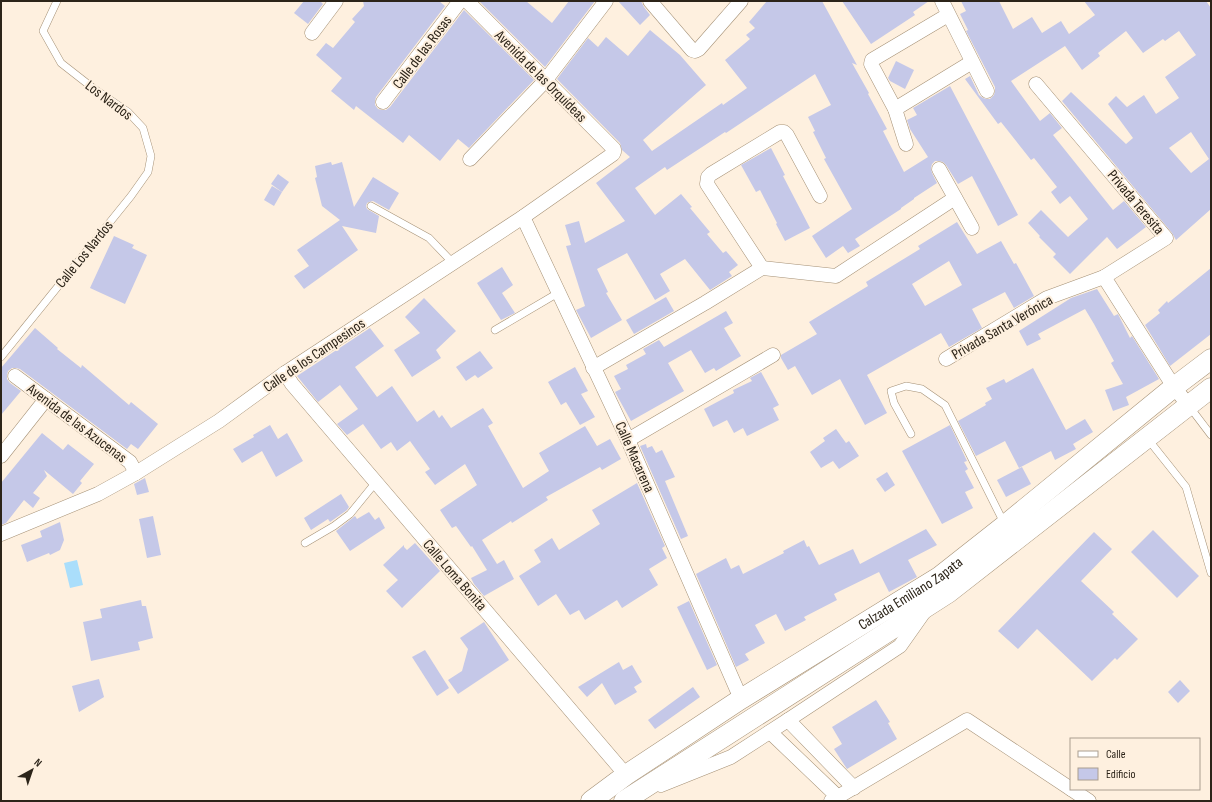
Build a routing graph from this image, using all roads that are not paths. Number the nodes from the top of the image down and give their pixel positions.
1 (57, 1) edge
2 (336, 1) edge
3 (460, 1) edge
4 (467, 1) edge
5 (606, 1) edge
6 (650, 1) edge
7 (741, 1) edge
8 (942, 1) edge
9 (948, 15) junction
10 (312, 33) dead end
11 (972, 62) junction
12 (545, 81) junction
13 (1036, 84) dead end
14 (987, 91) dead end
15 (383, 102) dead end
16 (895, 109) junction
17 (148, 144) joint
18 (906, 144) dead end
19 (614, 152) joint
20 (470, 159) dead end
21 (939, 169) dead end
22 (820, 196) dead end
23 (955, 198) junction
24 (371, 206) dead end
25 (524, 217) junction
26 (972, 228) dead end
27 (453, 263) junction
28 (762, 268) junction
29 (1104, 277) junction
30 (558, 293) junction
31 (495, 330) dead end
32 (773, 355) dead end
33 (1, 356) edge
34 (1211, 359) edge
35 (946, 360) dead end
36 (594, 368) junction
37 (285, 373) junction
38 (15, 376) dead end
39 (1174, 387) junction
40 (1211, 388) edge
41 (46, 399) junction
42 (1189, 406) junction
43 (911, 434) dead end
44 (1211, 435) edge
45 (1147, 438) junction
46 (628, 440) junction
47 (1, 456) edge
48 (136, 473) junction
49 (376, 482) junction
50 (1005, 525) junction
51 (1, 534) edge
52 (305, 543) dead end
53 (1211, 573) edge
54 (929, 605) junction
55 (741, 699) junction
56 (788, 720) junction
57 (770, 732) junction
58 (626, 774) junction
59 (854, 788) junction
60 (1070, 788) edge
61 (1072, 790) edge
62 (835, 799) edge
63 (625, 800) edge
64 (591, 801) edge
65 (1089, 801) edge

1 - 17 lane, Los Nardos
2 - 10 street
3 - 15 street, Calle de las Rosas
4 - 12 street, Avenida de las Orquídeas
5 - 12 street
6 - 7 street
8 - 9 street
9 - 11 street
9 - 16 street
11 - 14 street
11 - 16 street
12 - 19 street, Avenida de las Orquídeas
12 - 20 street
13 - 29 street, Privada Teresita
16 - 18 street
17 - 33 lane, Calle Los Nardos
19 - 25 street, Calle de los Campesinos
21 - 23 street
22 - 28 street
23 - 26 street
23 - 28 street
24 - 27 lane
25 - 27 street, Calle de los Campesinos
25 - 30 street, Calle Macarena
27 - 37 street, Calle de los Campesinos
28 - 36 street
29 - 35 street, Privada Santa Verónica
29 - 39 street
30 - 31 lane
30 - 36 street, Calle Macarena
32 - 46 street
34 - 39 main road, Calzada Emiliano Zapata
36 - 46 street, Calle Macarena
37 - 48 street, Calle de los Campesinos
37 - 49 street, Calle Loma Bonita
38 - 41 street, Avenida de las Azucenas
39 - 42 street
39 - 50 main road, Calzada Emiliano Zapata
40 - 42 main road, Calzada Emiliano Zapata
41 - 47 street
41 - 48 street, Avenida de las Azucenas
42 - 44 lane
42 - 45 main road, Calzada Emiliano Zapata
43 - 50 lane
45 - 53 lane
45 - 54 main road, Calzada Emiliano Zapata
46 - 55 street, Calle Macarena
48 - 51 street, Calle de los Campesinos
49 - 52 lane
49 - 58 street, Calle Loma Bonita
50 - 55 main road, Calzada Emiliano Zapata
54 - 56 street
54 - 63 main road, Calzada Emiliano Zapata
55 - 58 main road, Calzada Emiliano Zapata
56 - 57 street
56 - 59 street
57 - 62 street
57 - 63 street
58 - 64 main road, Calzada Emiliano Zapata
59 - 60 street
59 - 62 street
61 - 65 street

